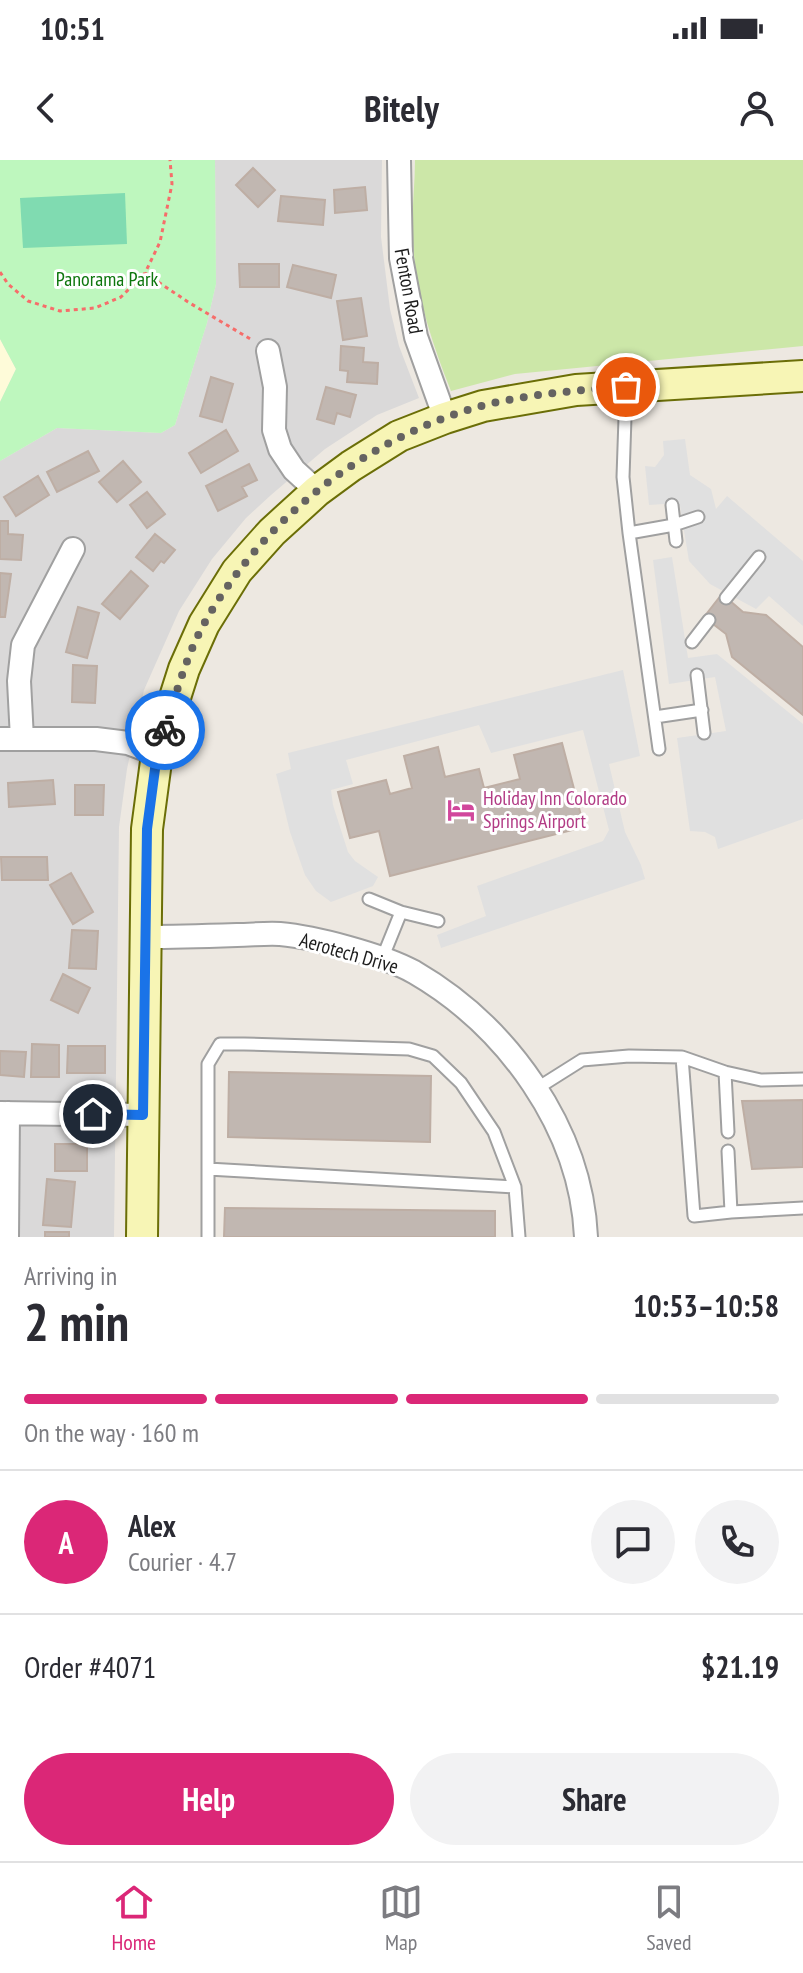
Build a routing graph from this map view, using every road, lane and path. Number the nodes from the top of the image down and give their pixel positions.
1 (170, 160) edge
2 (399, 160) edge
3 (0, 272) edge
4 (145, 273) junction
5 (268, 351) joint
6 (803, 376) edge
7 (626, 387) junction
8 (445, 418) junction
9 (317, 491) junction
10 (672, 505) dead end
11 (698, 517) dead end
12 (674, 525) junction
13 (629, 533) junction
14 (676, 541) dead end
15 (73, 549) dead end
16 (759, 557) dead end
17 (726, 598) dead end
18 (709, 620) dead end
19 (692, 642) dead end
20 (697, 675) dead end
21 (702, 710) junction
22 (655, 717) junction
23 (704, 733) dead end
24 (11, 739) edge
25 (659, 749) dead end
26 (157, 754) junction
27 (369, 899) dead end
28 (401, 912) junction
29 (438, 921) dead end
30 (146, 937) junction
31 (382, 959) junction
32 (682, 1057) junction
33 (725, 1072) junction
34 (803, 1079) edge
35 (536, 1089) junction
36 (4, 1113) edge
37 (143, 1115) junction
38 (728, 1132) dead end
39 (728, 1151) dead end
40 (208, 1169) junction
41 (515, 1187) junction
42 (803, 1208) edge
43 (731, 1212) junction
44 (7, 1237) edge
45 (142, 1237) edge
46 (208, 1237) edge
47 (519, 1237) edge
48 (586, 1237) edge

1 - 4 path
2 - 8 street, Fenton Road
3 - 4 path
4 - 5 path
5 - 9 street
6 - 7 street
7 - 8 street
7 - 13 lane
8 - 9 street
9 - 26 street
10 - 12 lane
11 - 12 lane
12 - 13 lane
12 - 14 lane
13 - 22 lane
15 - 24 street
16 - 17 lane
18 - 19 lane
20 - 21 lane
21 - 22 lane
21 - 23 lane
22 - 25 lane
24 - 26 street
26 - 30 street
27 - 28 lane
28 - 29 lane
28 - 31 lane
30 - 31 street, Aerotech Drive
30 - 37 street
31 - 35 street, Aerotech Drive
32 - 33 lane
32 - 35 lane
32 - 43 lane
33 - 34 lane
33 - 38 lane
35 - 48 street, Aerotech Drive
36 - 37 street
36 - 44 street
37 - 45 street
39 - 43 lane
40 - 41 lane
40 - 41 lane
40 - 46 lane
41 - 47 lane
42 - 43 lane

